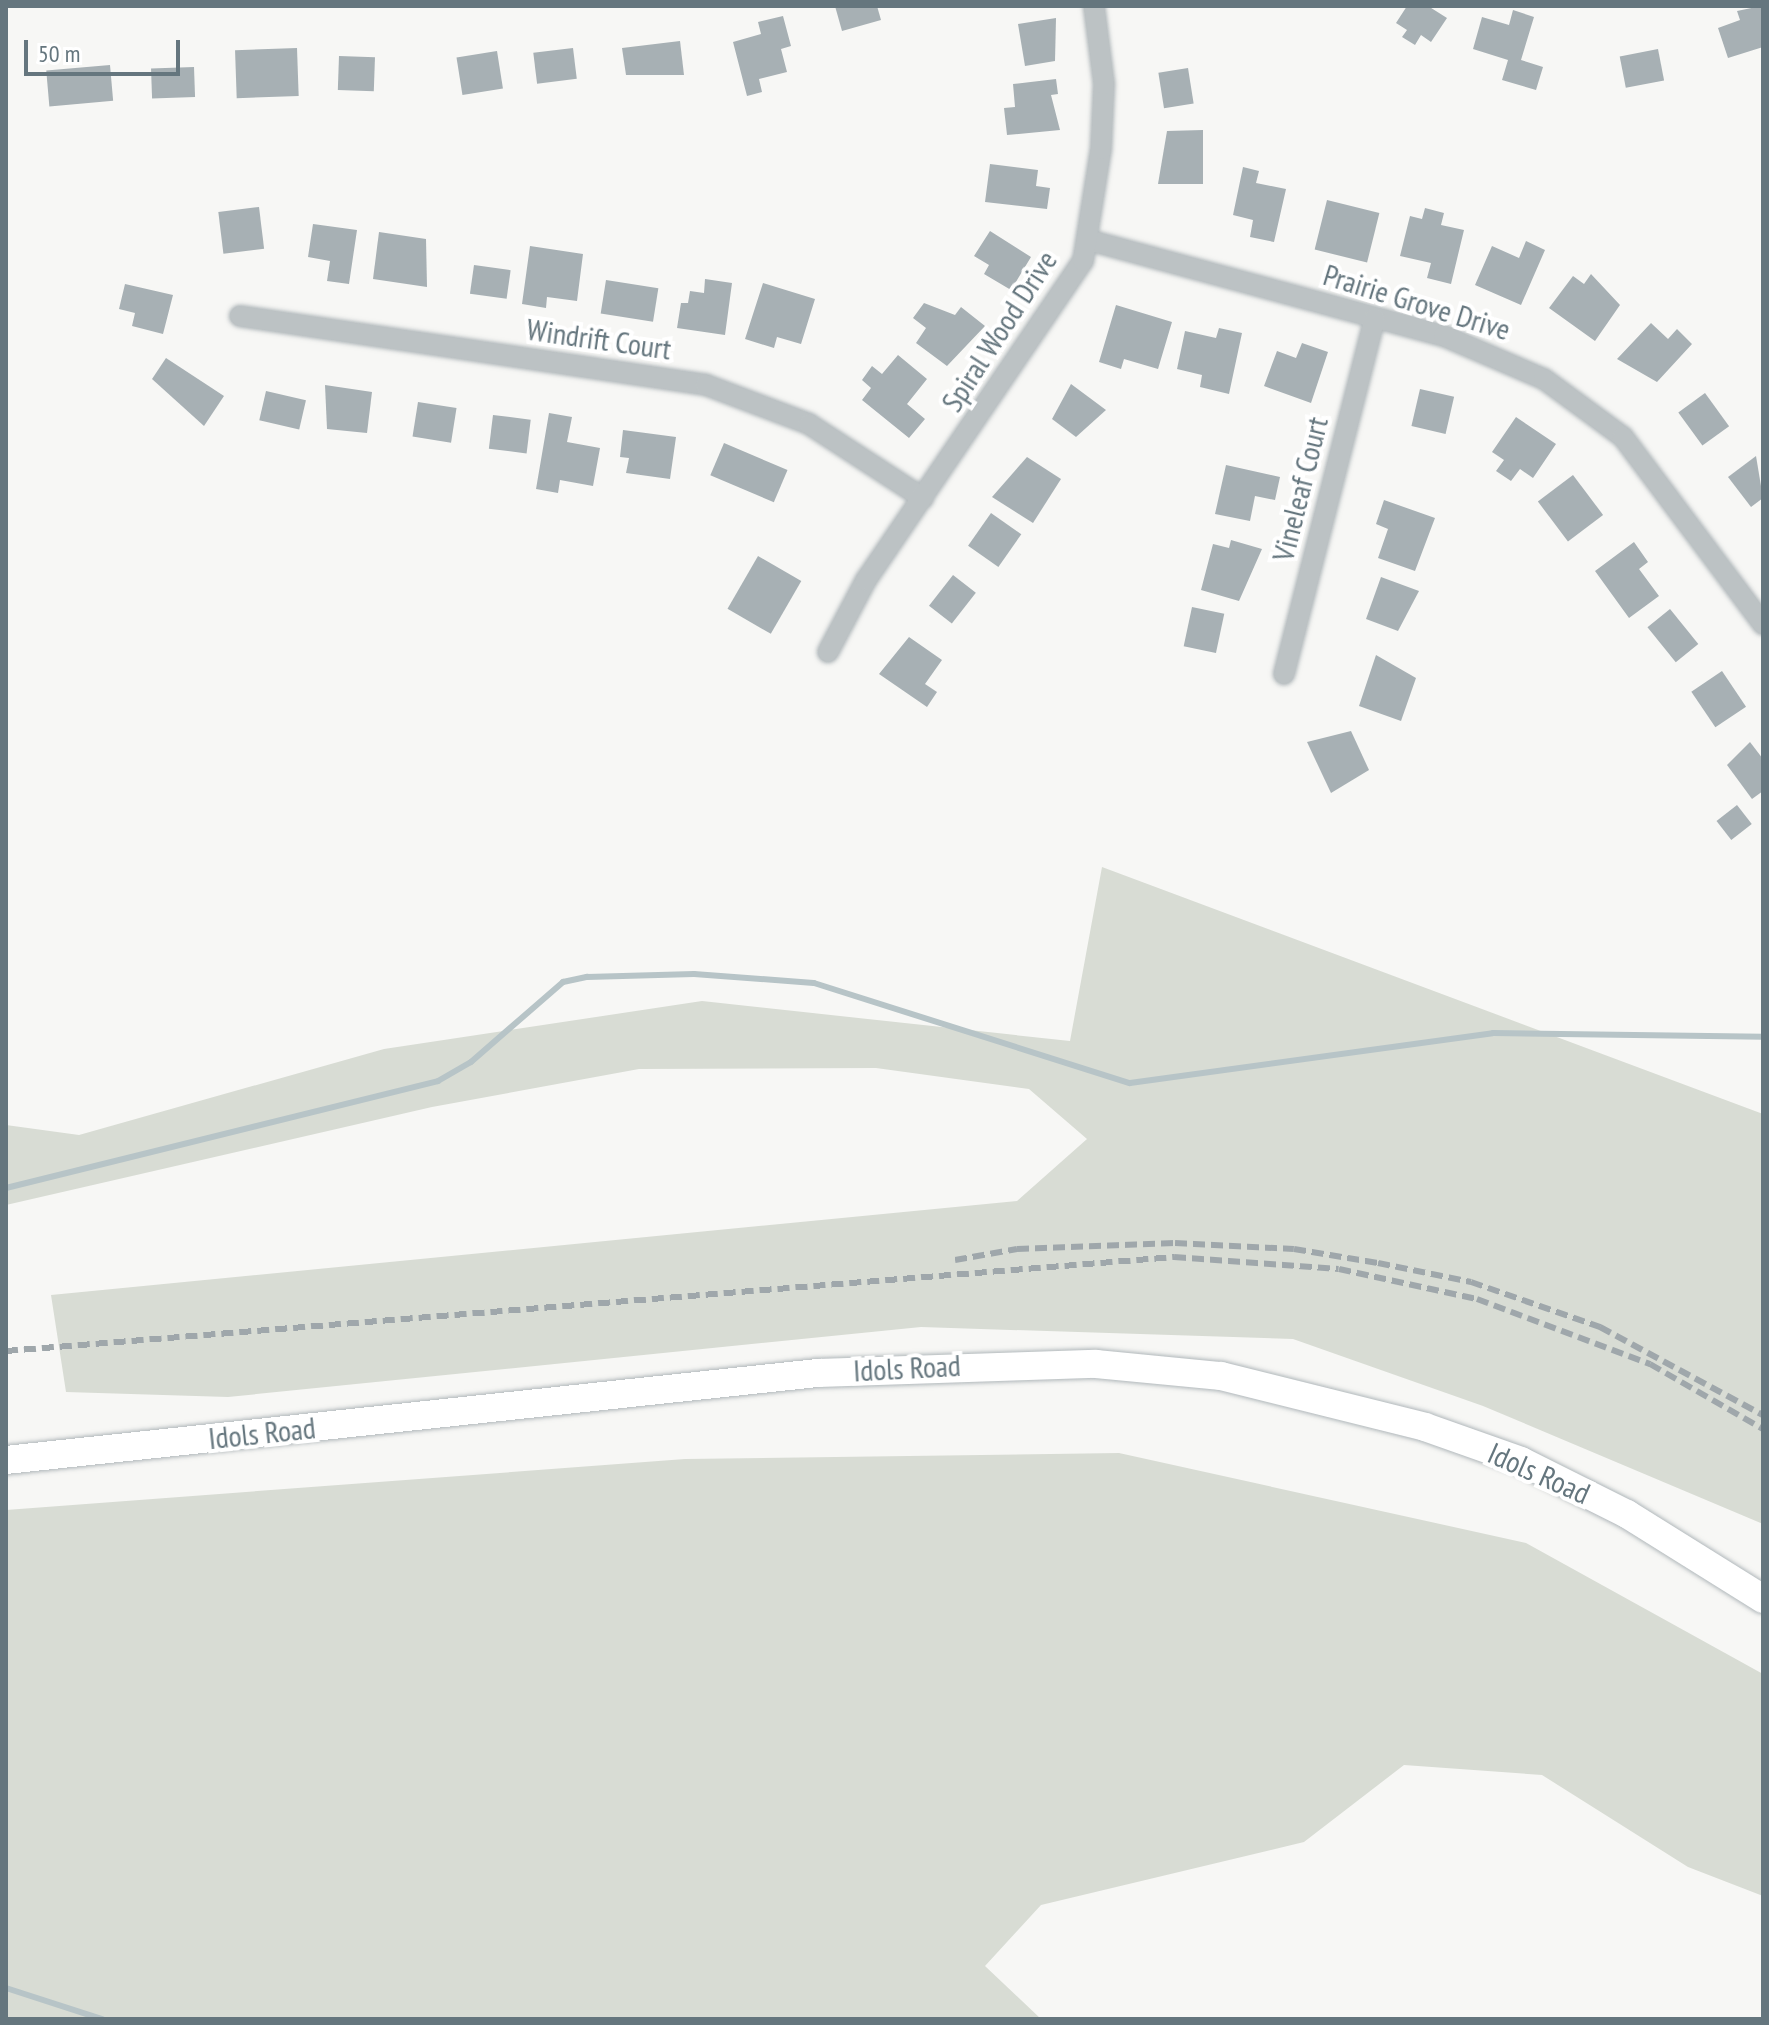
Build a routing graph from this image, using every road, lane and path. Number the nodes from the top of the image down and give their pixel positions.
1 (1094, 6) edge
2 (1088, 240) junction
3 (240, 316) dead end
4 (1375, 318) junction
5 (923, 498) junction
6 (1763, 624) edge
7 (828, 652) dead end
8 (1284, 674) dead end
9 (6, 1460) edge
10 (1763, 1599) edge

1 - 2 street, Spiral Wood Drive
2 - 4 street, Prairie Grove Drive
2 - 5 street, Spiral Wood Drive
3 - 5 street, Windrift Court
4 - 6 street, Prairie Grove Drive
4 - 8 street, Vineleaf Court
5 - 7 street, Spiral Wood Drive
9 - 10 main road, Idols Road

